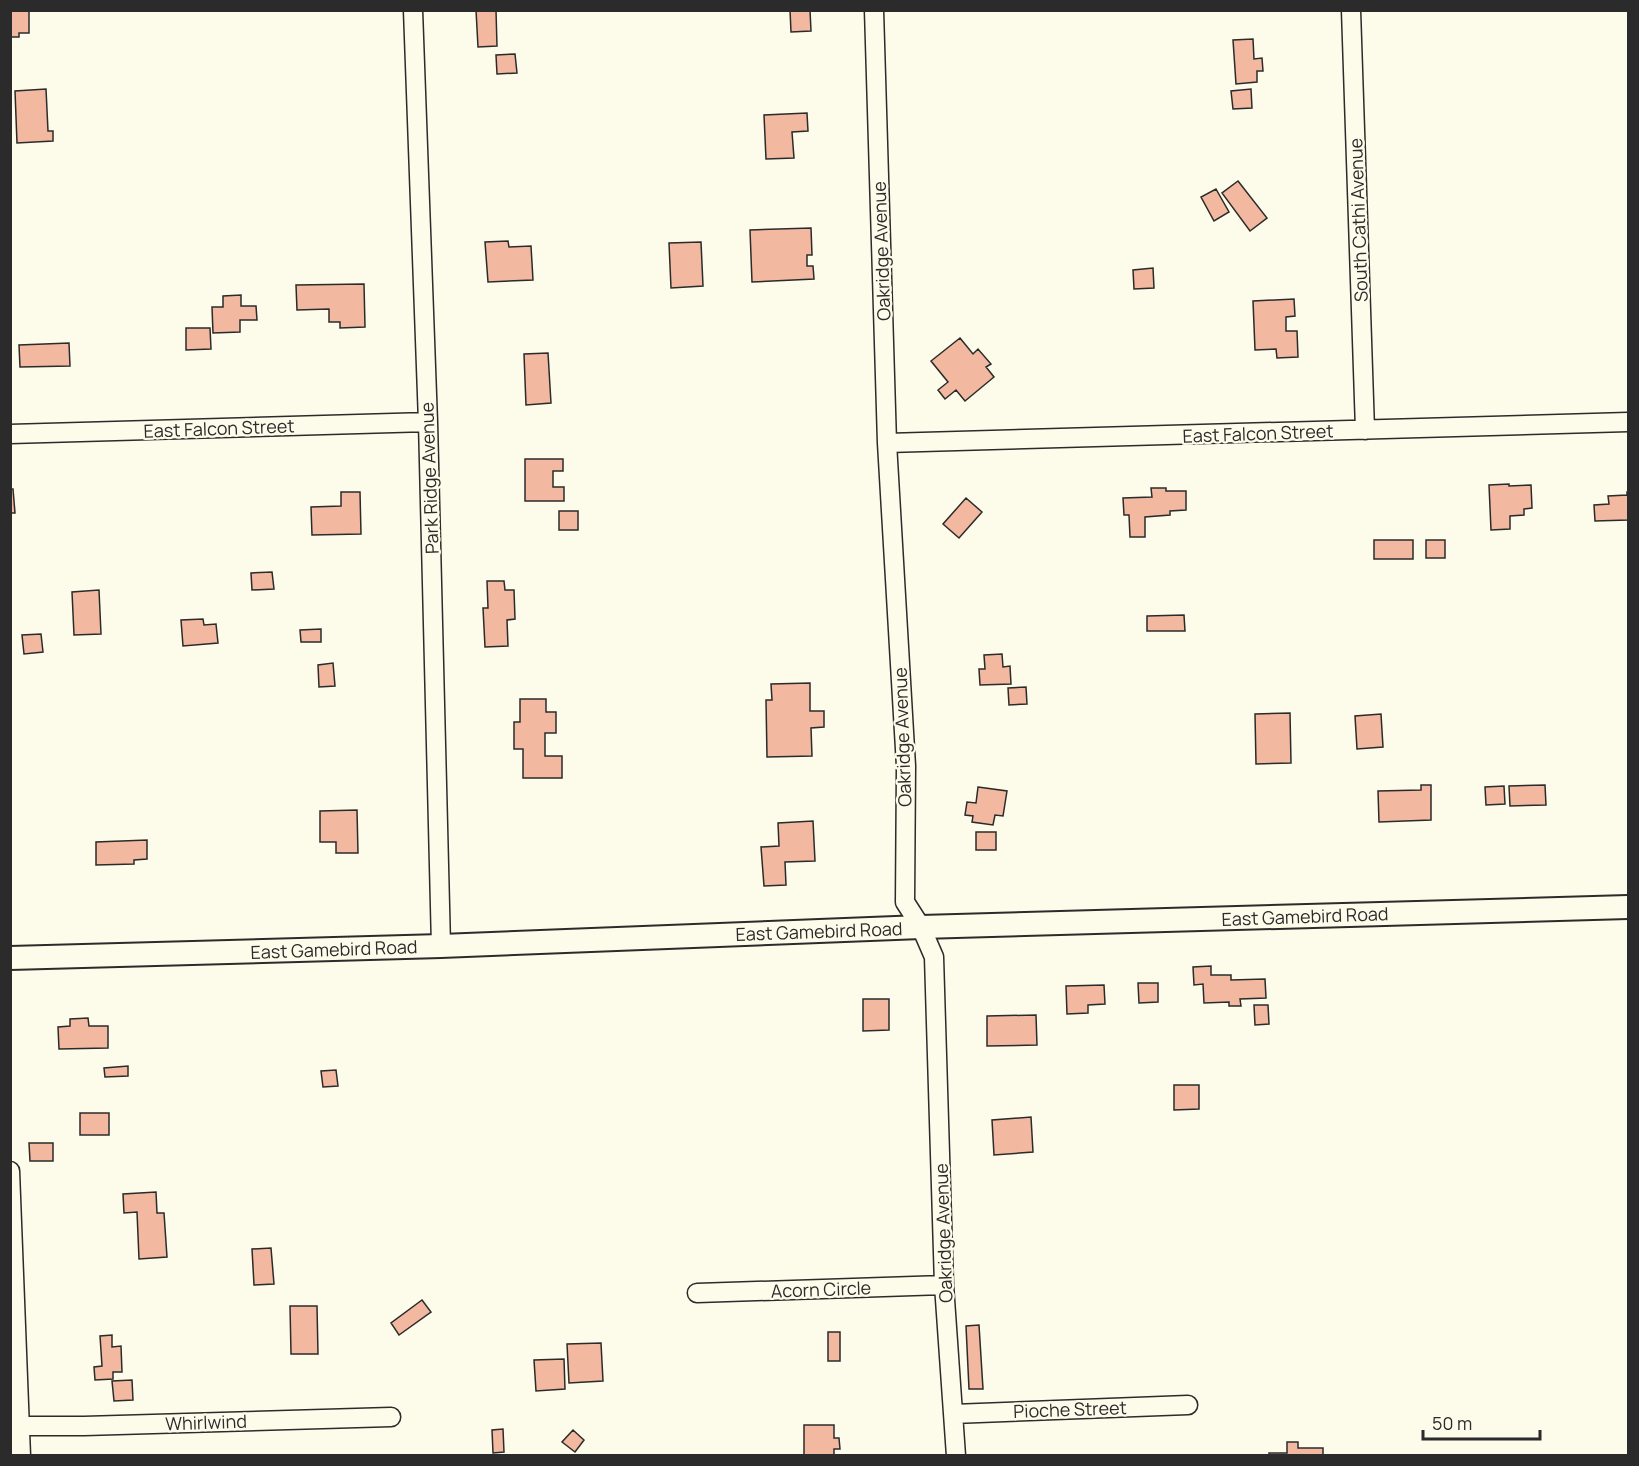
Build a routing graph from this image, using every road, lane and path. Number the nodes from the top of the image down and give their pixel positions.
1 (413, 10) edge
2 (874, 10) edge
3 (1351, 10) edge
4 (428, 422) junction
5 (1629, 422) edge
6 (1365, 430) junction
7 (10, 434) edge
8 (887, 444) junction
9 (1629, 907) edge
10 (921, 927) junction
11 (441, 946) junction
12 (10, 958) edge
13 (10, 1171) edge
14 (944, 1285) junction
15 (697, 1293) dead end
16 (1188, 1405) dead end
17 (953, 1414) junction
18 (391, 1417) dead end
19 (20, 1426) junction
20 (21, 1455) edge
21 (956, 1455) edge

1 - 4 street, Park Ridge Avenue
2 - 8 street, Oakridge Avenue
3 - 6 street, South Cathi Avenue
4 - 7 street, East Falcon Street
4 - 11 street, Park Ridge Avenue
5 - 6 street, East Falcon Street
6 - 8 street, East Falcon Street
8 - 10 street, Oakridge Avenue
9 - 10 main road, East Gamebird Road
10 - 11 main road, East Gamebird Road
10 - 14 street, Oakridge Avenue
11 - 12 main road, East Gamebird Road
13 - 19 street
14 - 15 street, Acorn Circle
14 - 17 street, Oakridge Avenue
16 - 17 street, Pioche Street
17 - 21 street, Oakridge Avenue
18 - 19 street, Whirlwind
19 - 20 street

